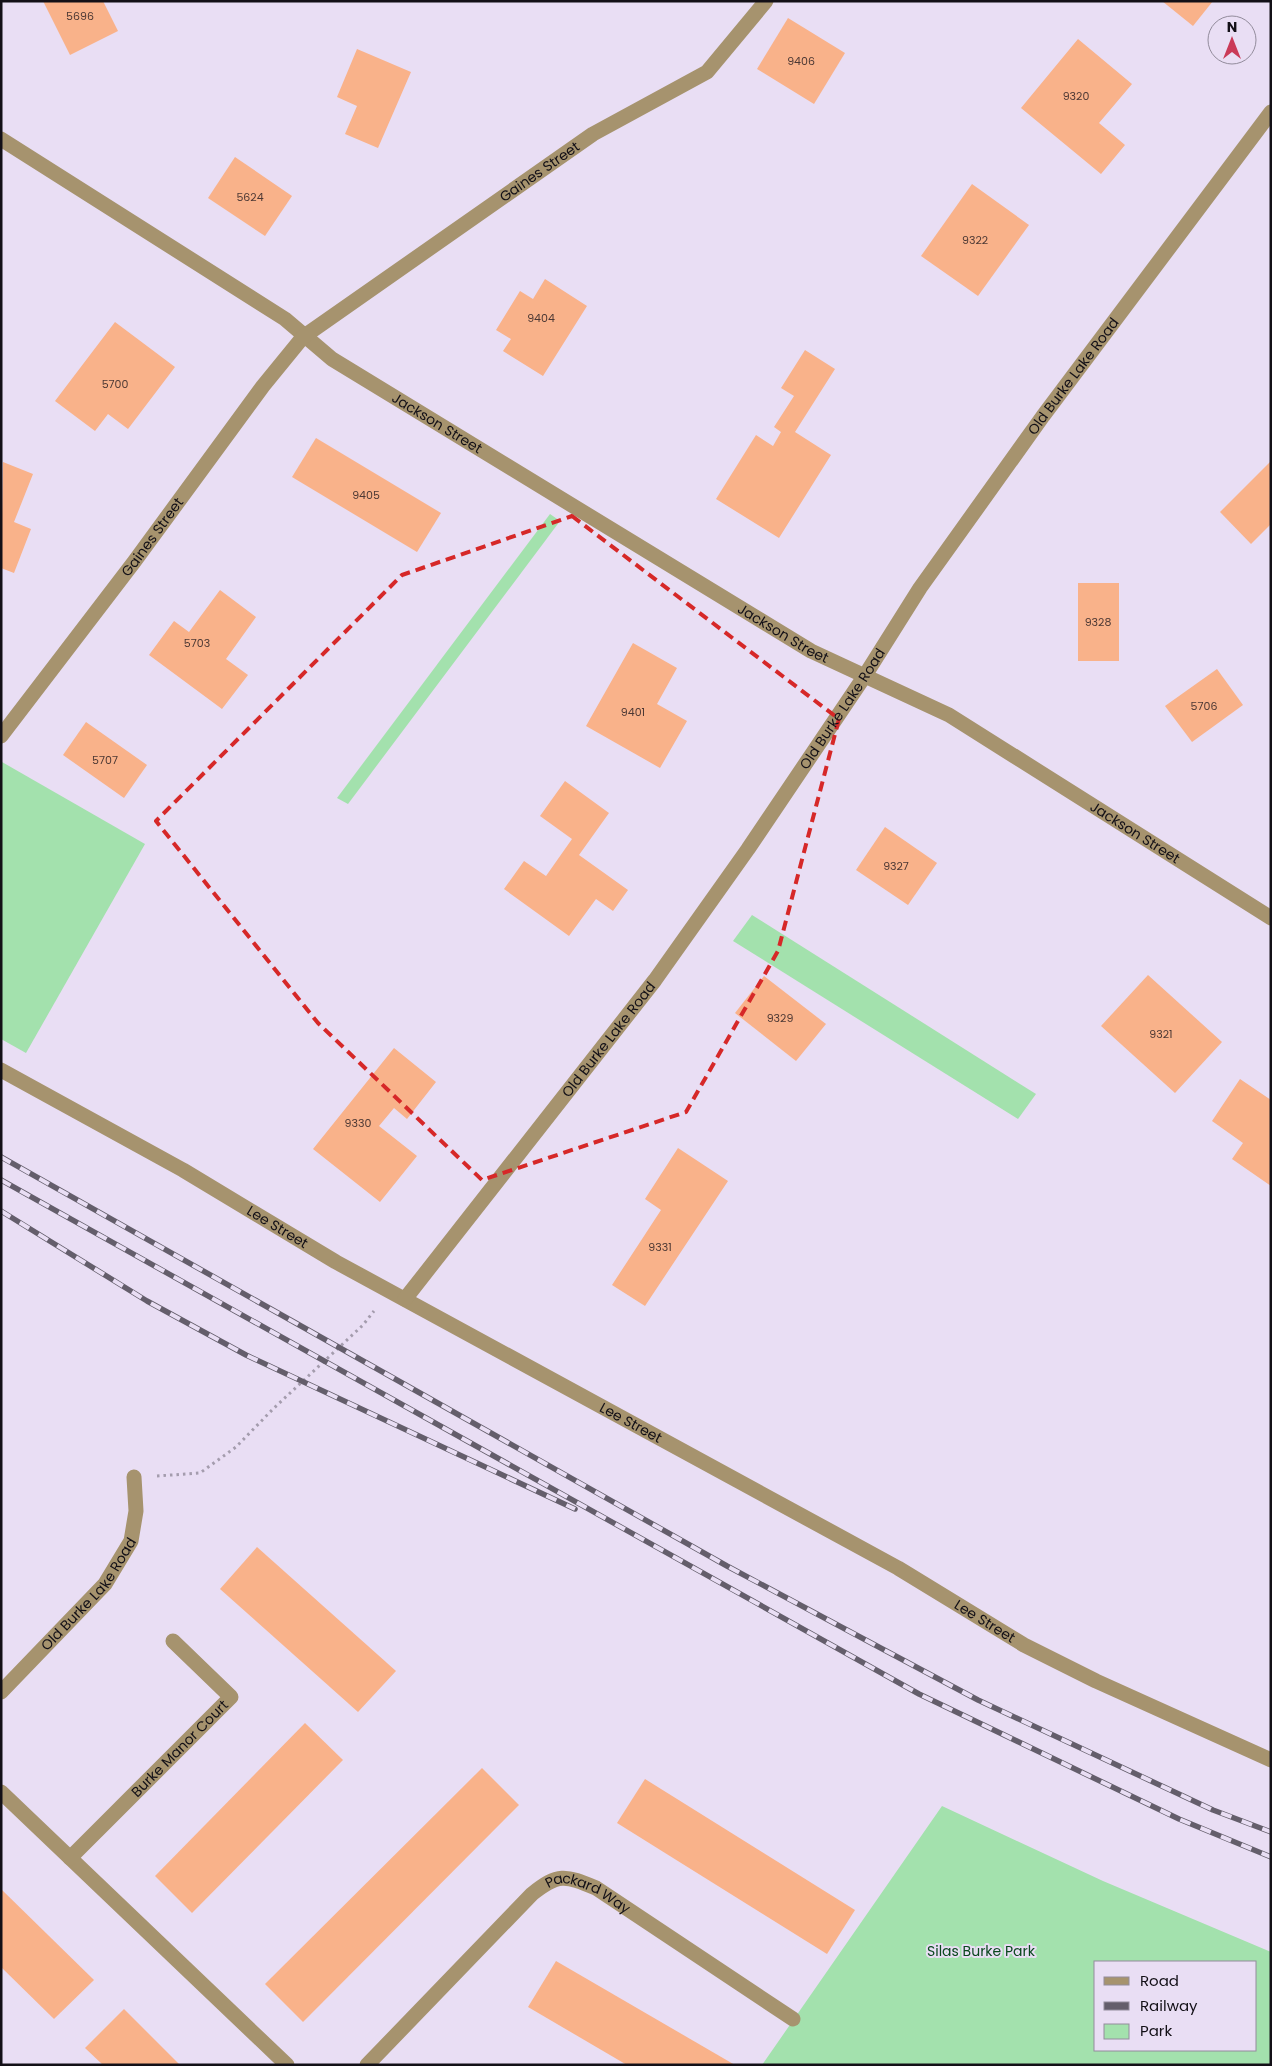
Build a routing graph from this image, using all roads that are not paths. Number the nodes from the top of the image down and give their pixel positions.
1 (766, 1) edge
2 (1271, 112) edge
3 (1, 139) edge
4 (304, 336) junction
5 (864, 677) junction
6 (1, 736) edge
7 (1271, 917) edge
8 (1, 1070) edge
9 (398, 1295) junction
10 (134, 1477) road end
11 (173, 1641) dead end
12 (1, 1692) edge
13 (1271, 1760) edge
14 (1, 1792) edge
15 (70, 1858) junction
16 (793, 2019) dead end
17 (287, 2065) edge
18 (367, 2065) edge

1 - 4 street, Gaines Street
2 - 5 street, Old Burke Lake Road
3 - 4 street
4 - 5 street, Jackson Street
4 - 6 street, Gaines Street
5 - 7 street, Jackson Street
5 - 9 street, Old Burke Lake Road
8 - 9 street, Lee Street
9 - 13 street, Lee Street
10 - 12 street, Old Burke Lake Road
11 - 15 street, Burke Manor Court
14 - 15 street
15 - 17 street
16 - 18 street, Packard Way

